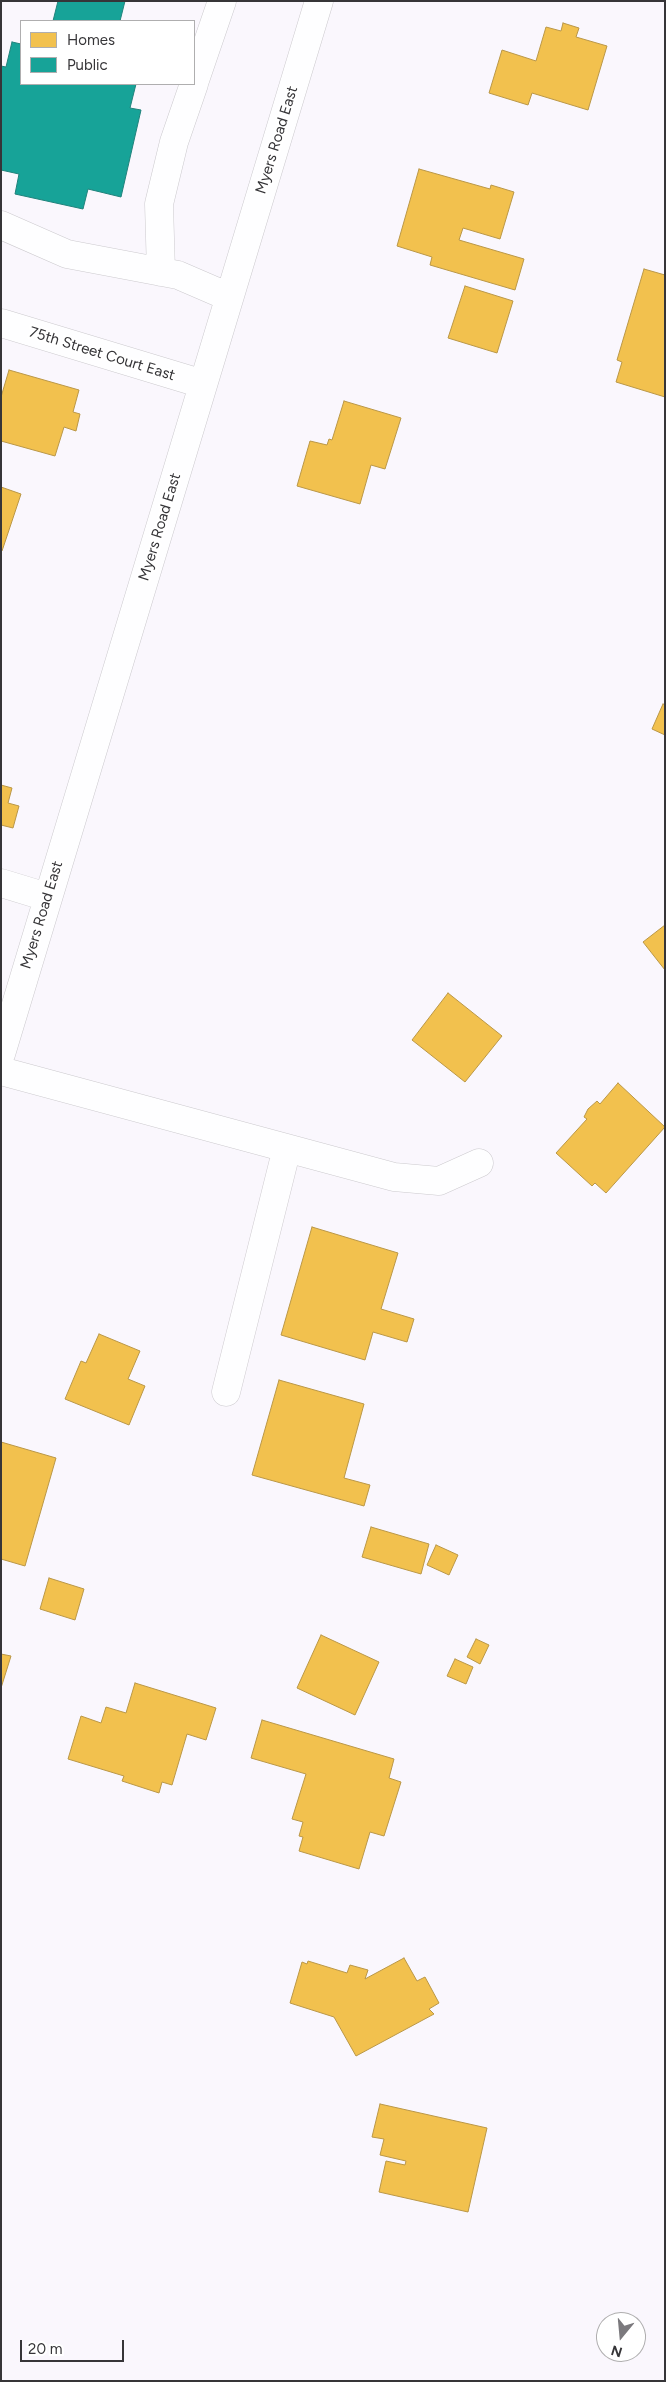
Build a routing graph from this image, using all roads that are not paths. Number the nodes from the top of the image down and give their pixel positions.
1 (222, 1) edge
2 (319, 1) edge
3 (195, 81) edge
4 (194, 85) edge
5 (1, 225) edge
6 (161, 272) junction
7 (229, 297) junction
8 (1, 323) edge
9 (203, 384) junction
10 (1, 883) edge
11 (47, 897) junction
12 (1, 1054) edge
13 (1, 1071) edge
14 (288, 1148) junction
15 (479, 1164) dead end
16 (226, 1392) dead end

1 - 3 street
2 - 7 street, Myers Road East
4 - 6 street
5 - 6 street
6 - 7 street
7 - 9 street, Myers Road East
8 - 9 street, 75th Street Court East
9 - 11 street, Myers Road East
10 - 11 street
11 - 12 street, Myers Road East
13 - 14 street
14 - 15 street
14 - 16 street

